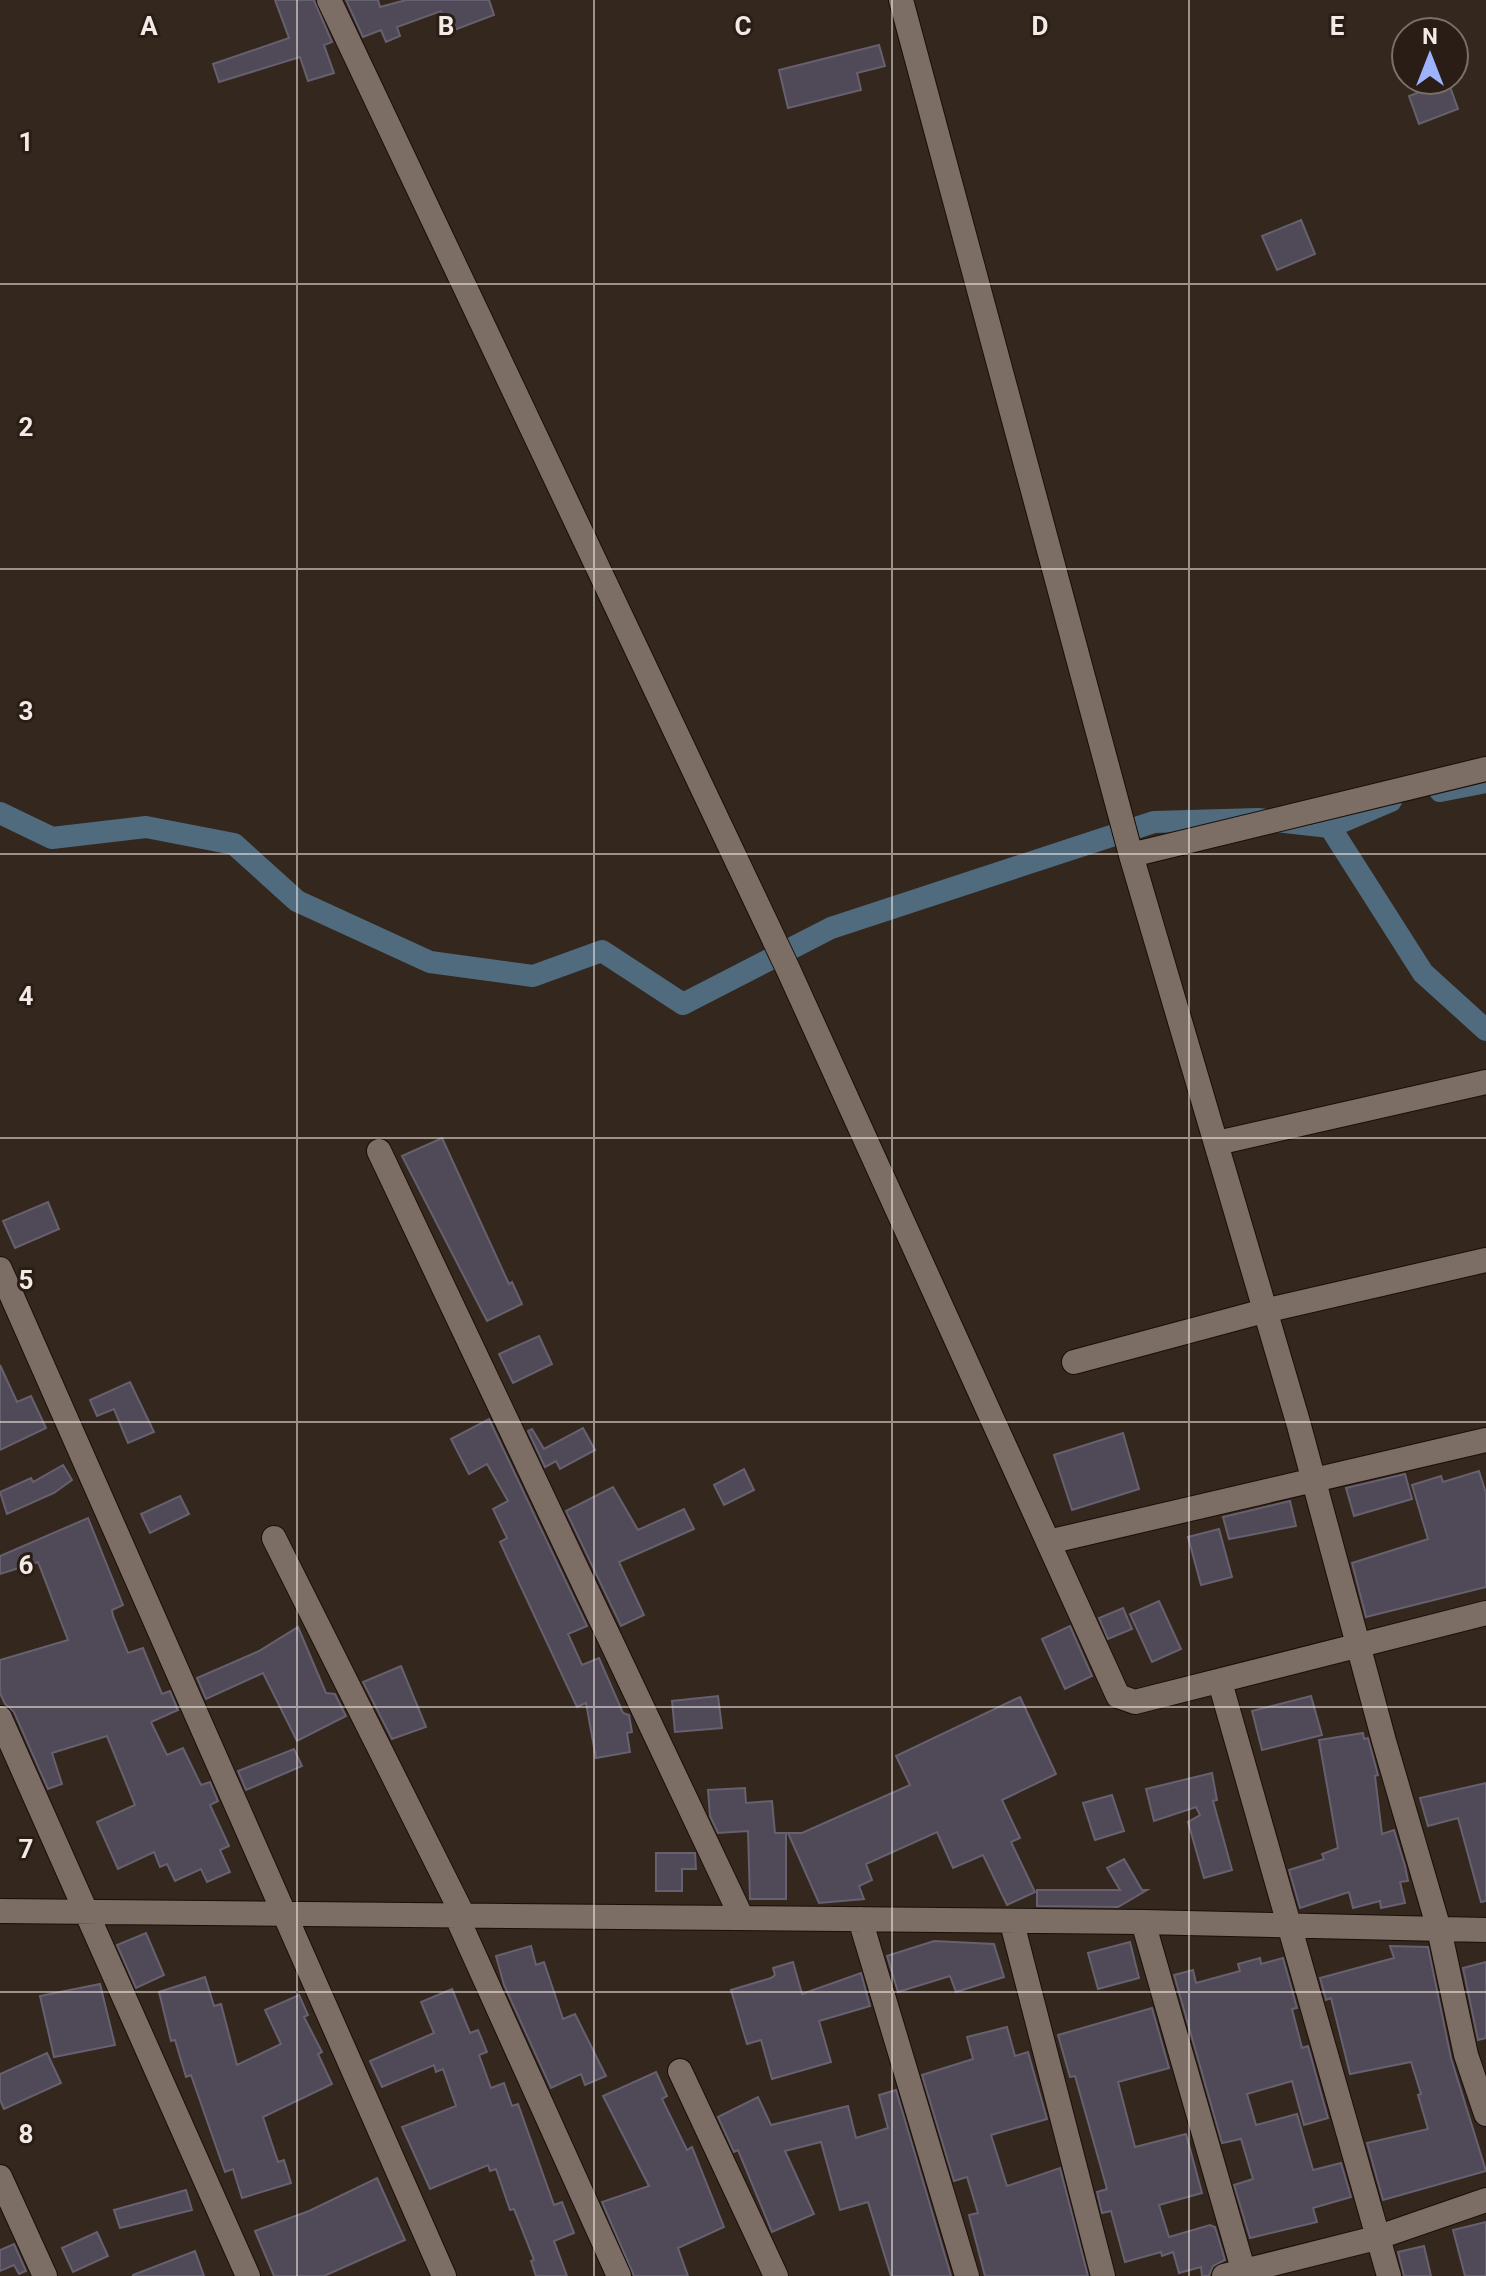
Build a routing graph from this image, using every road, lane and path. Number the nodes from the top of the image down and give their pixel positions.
1 (329, 0) edge
2 (901, 0) edge
3 (1486, 769) edge
4 (1131, 855) junction
5 (1486, 1082) edge
6 (1217, 1143) junction
7 (379, 1151) dead end
8 (1486, 1260) edge
9 (0, 1269) edge
10 (1264, 1311) junction
11 (1074, 1362) dead end
12 (1486, 1440) edge
13 (1313, 1478) junction
14 (274, 1538) dead end
15 (1048, 1542) junction
16 (1486, 1613) edge
17 (1358, 1645) junction
18 (1220, 1682) junction
19 (0, 1718) edge
20 (0, 1911) edge
21 (285, 1913) junction
22 (86, 1914) junction
23 (460, 1915) junction
24 (742, 1918) junction
25 (860, 1919) junction
26 (1143, 1922) junction
27 (1012, 1923) junction
28 (1287, 1927) junction
29 (1439, 1929) junction
30 (1486, 1930) edge
31 (680, 2071) dead end
32 (1486, 2114) edge
33 (0, 2177) edge
34 (1486, 2200) edge
35 (1376, 2238) junction
36 (1238, 2274) edge
37 (45, 2276) edge
38 (248, 2276) edge
39 (444, 2276) edge
40 (619, 2276) edge
41 (776, 2276) edge
42 (967, 2276) edge
43 (1103, 2276) edge
44 (1389, 2276) edge

1 - 15 street
2 - 4 street
3 - 4 street
4 - 6 street
5 - 6 street
6 - 10 street
7 - 24 street
8 - 10 street
9 - 21 street
10 - 11 street
10 - 13 street
12 - 13 street
13 - 15 street
13 - 17 street
14 - 23 street
15 - 18 street
16 - 17 street
17 - 18 street
17 - 29 street
18 - 28 street
19 - 22 street
20 - 22 street
21 - 22 street
21 - 23 street
21 - 39 street
22 - 38 street
23 - 24 street
23 - 40 street
24 - 25 street
25 - 27 street
25 - 42 street
26 - 27 street
26 - 28 street
26 - 36 street
27 - 43 street
28 - 29 street
28 - 35 street
29 - 30 street
29 - 32 street
31 - 41 street
33 - 37 street
34 - 35 street
35 - 36 street
35 - 44 street

